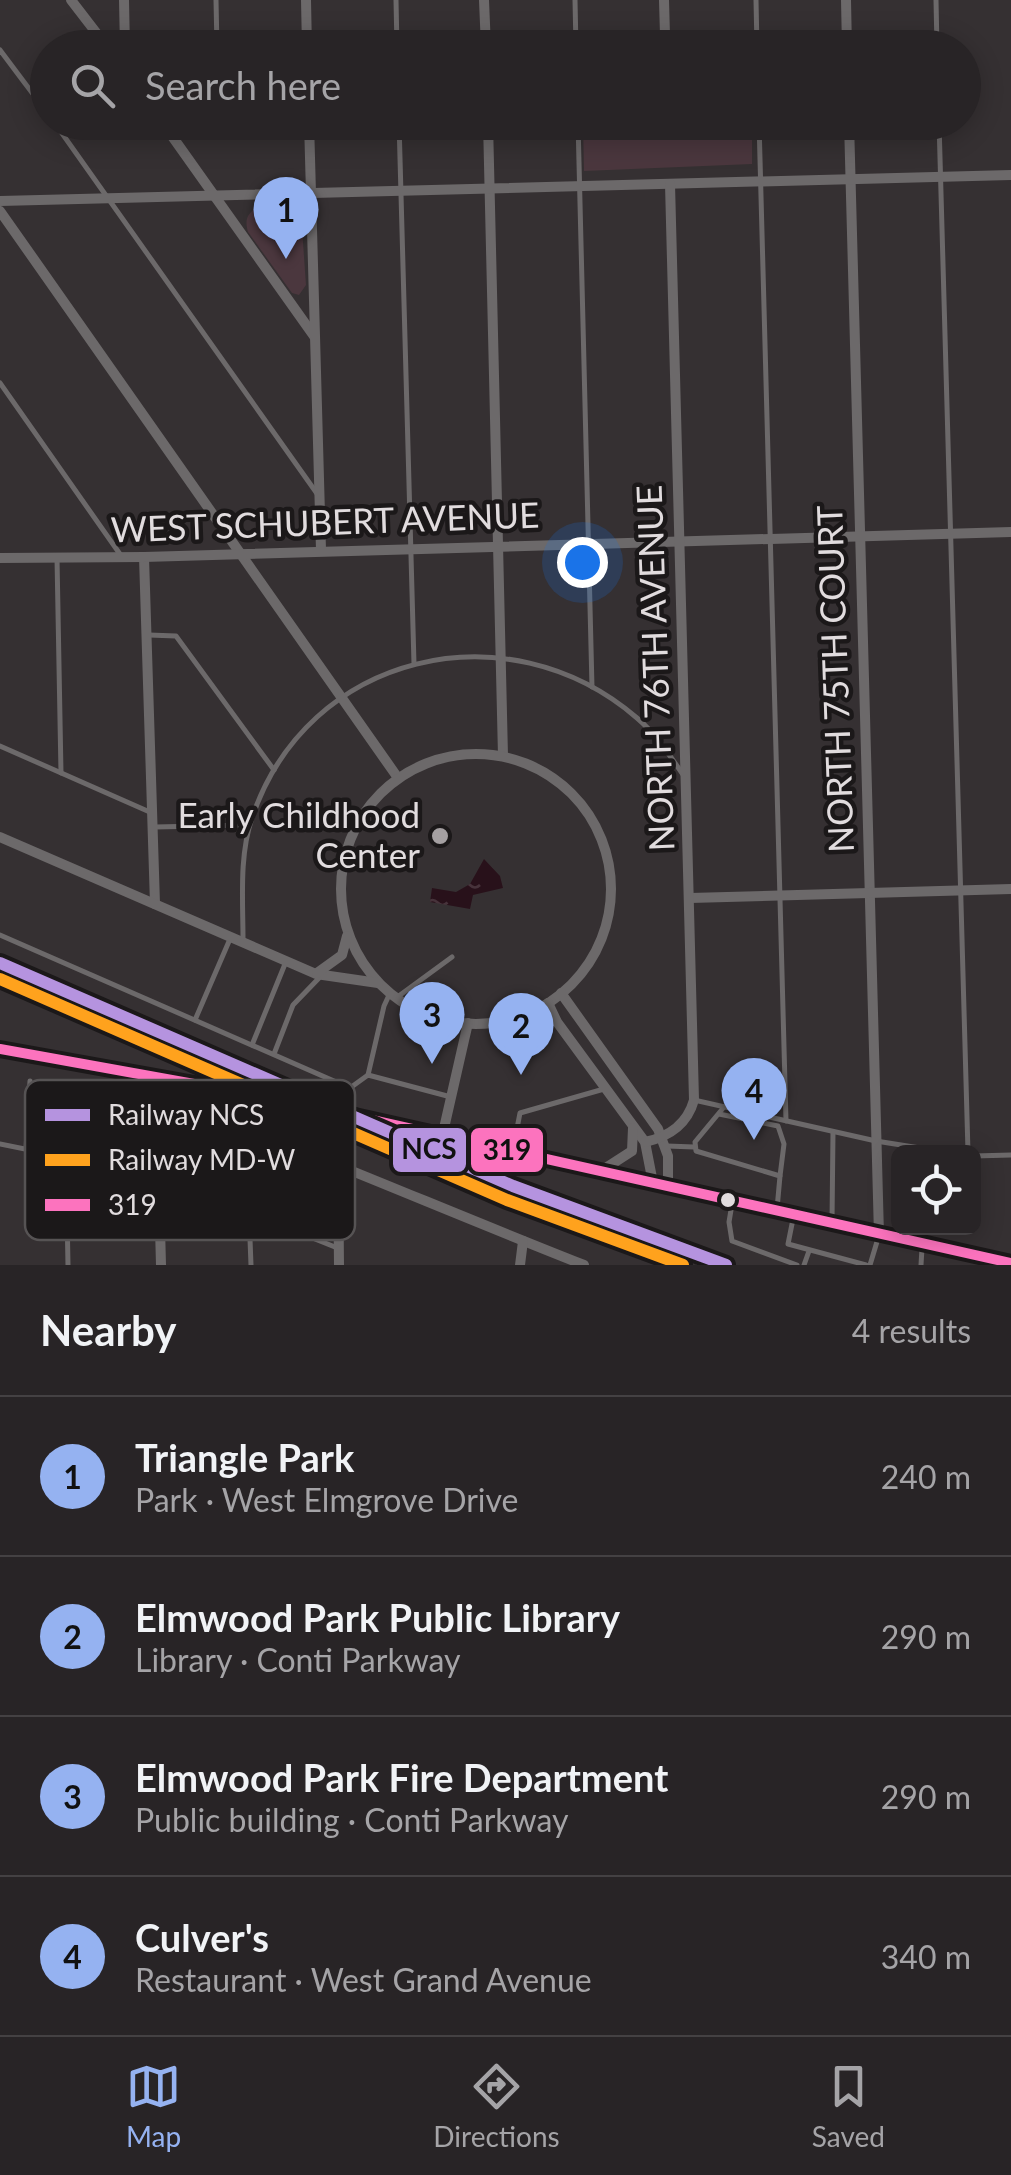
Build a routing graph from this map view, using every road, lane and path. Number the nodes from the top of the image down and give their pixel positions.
1 (71, 0) edge
2 (124, 0) edge
3 (216, 0) edge
4 (306, 0) edge
5 (396, 0) edge
6 (484, 0) edge
7 (575, 0) edge
8 (664, 0) edge
9 (756, 0) edge
10 (846, 0) edge
11 (936, 0) edge
12 (94, 30) edge
13 (125, 30) edge
14 (217, 30) edge
15 (307, 30) edge
16 (397, 30) edge
17 (485, 30) edge
18 (576, 30) edge
19 (665, 30) edge
20 (757, 30) edge
21 (847, 30) edge
22 (937, 30) edge
23 (0, 50) edge
24 (30, 90) edge
25 (67, 140) edge
26 (174, 140) edge
27 (310, 140) edge
28 (400, 140) edge
29 (488, 140) edge
30 (579, 140) edge
31 (760, 140) edge
32 (849, 140) edge
33 (939, 140) edge
34 (1011, 175) edge
35 (940, 176) junction
36 (850, 179) junction
37 (761, 181) junction
38 (670, 184) junction
39 (580, 186) junction
40 (489, 188) junction
41 (401, 191) junction
42 (311, 193) junction
43 (212, 196) junction
44 (107, 198) junction
45 (0, 201) edge
46 (0, 211) edge
47 (315, 337) junction
48 (0, 383) edge
49 (319, 496) junction
50 (1011, 532) edge
51 (951, 533) junction
52 (860, 536) junction
53 (770, 538) junction
54 (680, 541) junction
55 (589, 543) junction
56 (498, 545) junction
57 (410, 547) junction
58 (320, 550) junction
59 (242, 553) junction
60 (122, 557) junction
61 (144, 557) junction
62 (0, 558) edge
63 (57, 558) junction
64 (146, 635) junction
65 (501, 658) junction
66 (414, 664) junction
67 (592, 687) junction
68 (342, 697) junction
69 (0, 746) edge
70 (502, 756) junction
71 (274, 770) junction
72 (61, 773) junction
73 (398, 778) junction
74 (686, 779) junction
75 (152, 814) junction
76 (250, 825) junction
77 (152, 827) junction
78 (0, 838) edge
79 (1011, 889) edge
80 (960, 890) junction
81 (870, 893) junction
82 (780, 895) junction
83 (690, 898) junction
84 (155, 904) junction
85 (0, 934) edge
86 (346, 936) junction
87 (231, 937) junction
88 (244, 942) junction
89 (452, 957) dead end
90 (286, 961) junction
91 (320, 974) junction
92 (379, 983) junction
93 (561, 993) junction
94 (393, 996) junction
95 (548, 1002) junction
96 (195, 1020) junction
97 (468, 1023) junction
98 (252, 1045) junction
99 (0, 1049) edge
100 (274, 1054) junction
101 (368, 1075) junction
102 (156, 1076) junction
103 (156, 1080) edge
104 (177, 1080) edge
105 (332, 1080) edge
106 (355, 1084) edge
107 (607, 1088) junction
108 (451, 1098) junction
109 (694, 1100) junction
110 (724, 1107) junction
111 (718, 1114) junction
112 (355, 1117) edge
113 (786, 1120) junction
114 (633, 1128) junction
115 (834, 1131) junction
116 (442, 1137) junction
117 (876, 1141) junction
118 (645, 1142) junction
119 (664, 1142) junction
120 (0, 1144) edge
121 (901, 1145) edge
122 (971, 1145) edge
123 (694, 1147) junction
124 (25, 1149) edge
125 (512, 1152) junction
126 (981, 1154) edge
127 (1011, 1155) edge
128 (355, 1172) edge
129 (601, 1172) junction
130 (780, 1176) junction
131 (660, 1184) junction
132 (732, 1201) junction
133 (777, 1211) junction
134 (793, 1215) junction
135 (832, 1224) junction
136 (878, 1235) junction
137 (68, 1240) edge
138 (159, 1240) edge
139 (250, 1240) edge
140 (318, 1240) edge
141 (340, 1240) edge
142 (523, 1241) junction
143 (922, 1244) junction
144 (340, 1249) junction
145 (809, 1251) junction
146 (1011, 1263) edge
147 (68, 1265) edge
148 (160, 1265) edge
149 (251, 1265) edge
150 (340, 1265) edge
151 (520, 1265) edge
152 (584, 1265) edge
153 (801, 1265) edge
154 (868, 1265) edge
155 (921, 1265) edge

1 - 12 street
2 - 13 street
3 - 14 lane
4 - 15 street
5 - 16 lane
6 - 17 street
7 - 18 lane
8 - 19 street
9 - 20 lane
10 - 21 street
11 - 22 lane
23 - 24 lane
25 - 44 lane
26 - 43 street
27 - 42 street
28 - 41 lane
29 - 40 street
30 - 39 lane
31 - 37 lane
32 - 36 street, NORTH 75TH COURT
33 - 35 lane
34 - 35 street
35 - 36 street
35 - 51 lane
36 - 37 street
36 - 52 street, NORTH 75TH COURT
37 - 38 street
37 - 53 lane
38 - 39 street
38 - 54 street, NORTH 76TH AVENUE
39 - 40 street
39 - 55 lane
40 - 41 street
40 - 56 street
41 - 42 street
41 - 57 lane
42 - 43 street
42 - 47 street
43 - 44 street
43 - 47 street
44 - 45 street
44 - 49 lane
46 - 59 street
47 - 49 street
48 - 60 lane
49 - 58 street
50 - 51 street, WEST SCHUBERT AVENUE
51 - 52 street, WEST SCHUBERT AVENUE
51 - 80 lane
52 - 53 street, WEST SCHUBERT AVENUE
52 - 81 street, NORTH 75TH COURT
53 - 54 street, WEST SCHUBERT AVENUE
53 - 82 lane
54 - 55 street, WEST SCHUBERT AVENUE
54 - 74 street, NORTH 76TH AVENUE
55 - 56 street, WEST SCHUBERT AVENUE
55 - 67 lane
56 - 57 street, WEST SCHUBERT AVENUE
56 - 65 street
57 - 58 street, WEST SCHUBERT AVENUE
57 - 66 lane
58 - 59 street, WEST SCHUBERT AVENUE
59 - 61 street, WEST SCHUBERT AVENUE
59 - 68 street
60 - 61 street, WEST SCHUBERT AVENUE
60 - 63 street, WEST SCHUBERT AVENUE
61 - 64 street
62 - 63 street, WEST SCHUBERT AVENUE
63 - 72 lane
64 - 71 lane
64 - 75 street
65 - 66 lane
65 - 67 lane
65 - 70 street
66 - 68 lane
67 - 74 lane
68 - 71 lane
68 - 73 street
69 - 72 lane
70 - 73 street
70 - 93 street
71 - 76 lane
72 - 75 lane
73 - 86 street
74 - 83 street, NORTH 76TH AVENUE
75 - 77 street
76 - 77 lane
76 - 88 lane
77 - 84 street
78 - 84 street
79 - 80 street
80 - 81 street
80 - 122 lane
81 - 82 street
81 - 117 street, NORTH 75TH COURT
82 - 83 street
82 - 113 lane
83 - 109 street, NORTH 76TH AVENUE
84 - 87 street
85 - 96 lane
86 - 91 street
86 - 92 street
87 - 88 street
87 - 96 lane
88 - 90 street
89 - 94 lane
90 - 91 street
90 - 98 lane
91 - 92 street
91 - 100 lane
92 - 94 street
93 - 95 street
93 - 119 street
94 - 97 street
94 - 101 lane
95 - 97 street
95 - 107 street
96 - 98 lane
97 - 108 street
98 - 100 lane
99 - 102 main road
100 - 105 lane
101 - 106 lane
101 - 108 lane
102 - 103 street
102 - 104 main road
107 - 114 street
107 - 125 lane
108 - 116 street
109 - 110 lane
109 - 119 street
110 - 111 lane
110 - 113 lane
111 - 123 lane
111 - 130 lane
112 - 116 main road
113 - 115 lane
114 - 118 street
114 - 129 street
115 - 117 lane
115 - 135 lane
116 - 125 main road
117 - 121 lane
117 - 136 street, NORTH 75TH COURT
118 - 119 street
118 - 131 street
119 - 123 lane
119 - 131 street
120 - 124 lane
123 - 130 lane
125 - 129 main road
126 - 127 lane
128 - 142 street
129 - 131 main road
130 - 133 lane
131 - 132 main road
132 - 133 main road
132 - 153 lane
133 - 134 main road
134 - 135 main road
134 - 145 lane
135 - 136 main road
136 - 143 main road
136 - 154 lane
137 - 147 lane
138 - 148 street
139 - 149 lane
140 - 144 lane
141 - 144 street
142 - 151 street
142 - 152 street
143 - 146 main road
143 - 155 lane
144 - 150 street
145 - 153 lane
145 - 154 lane

